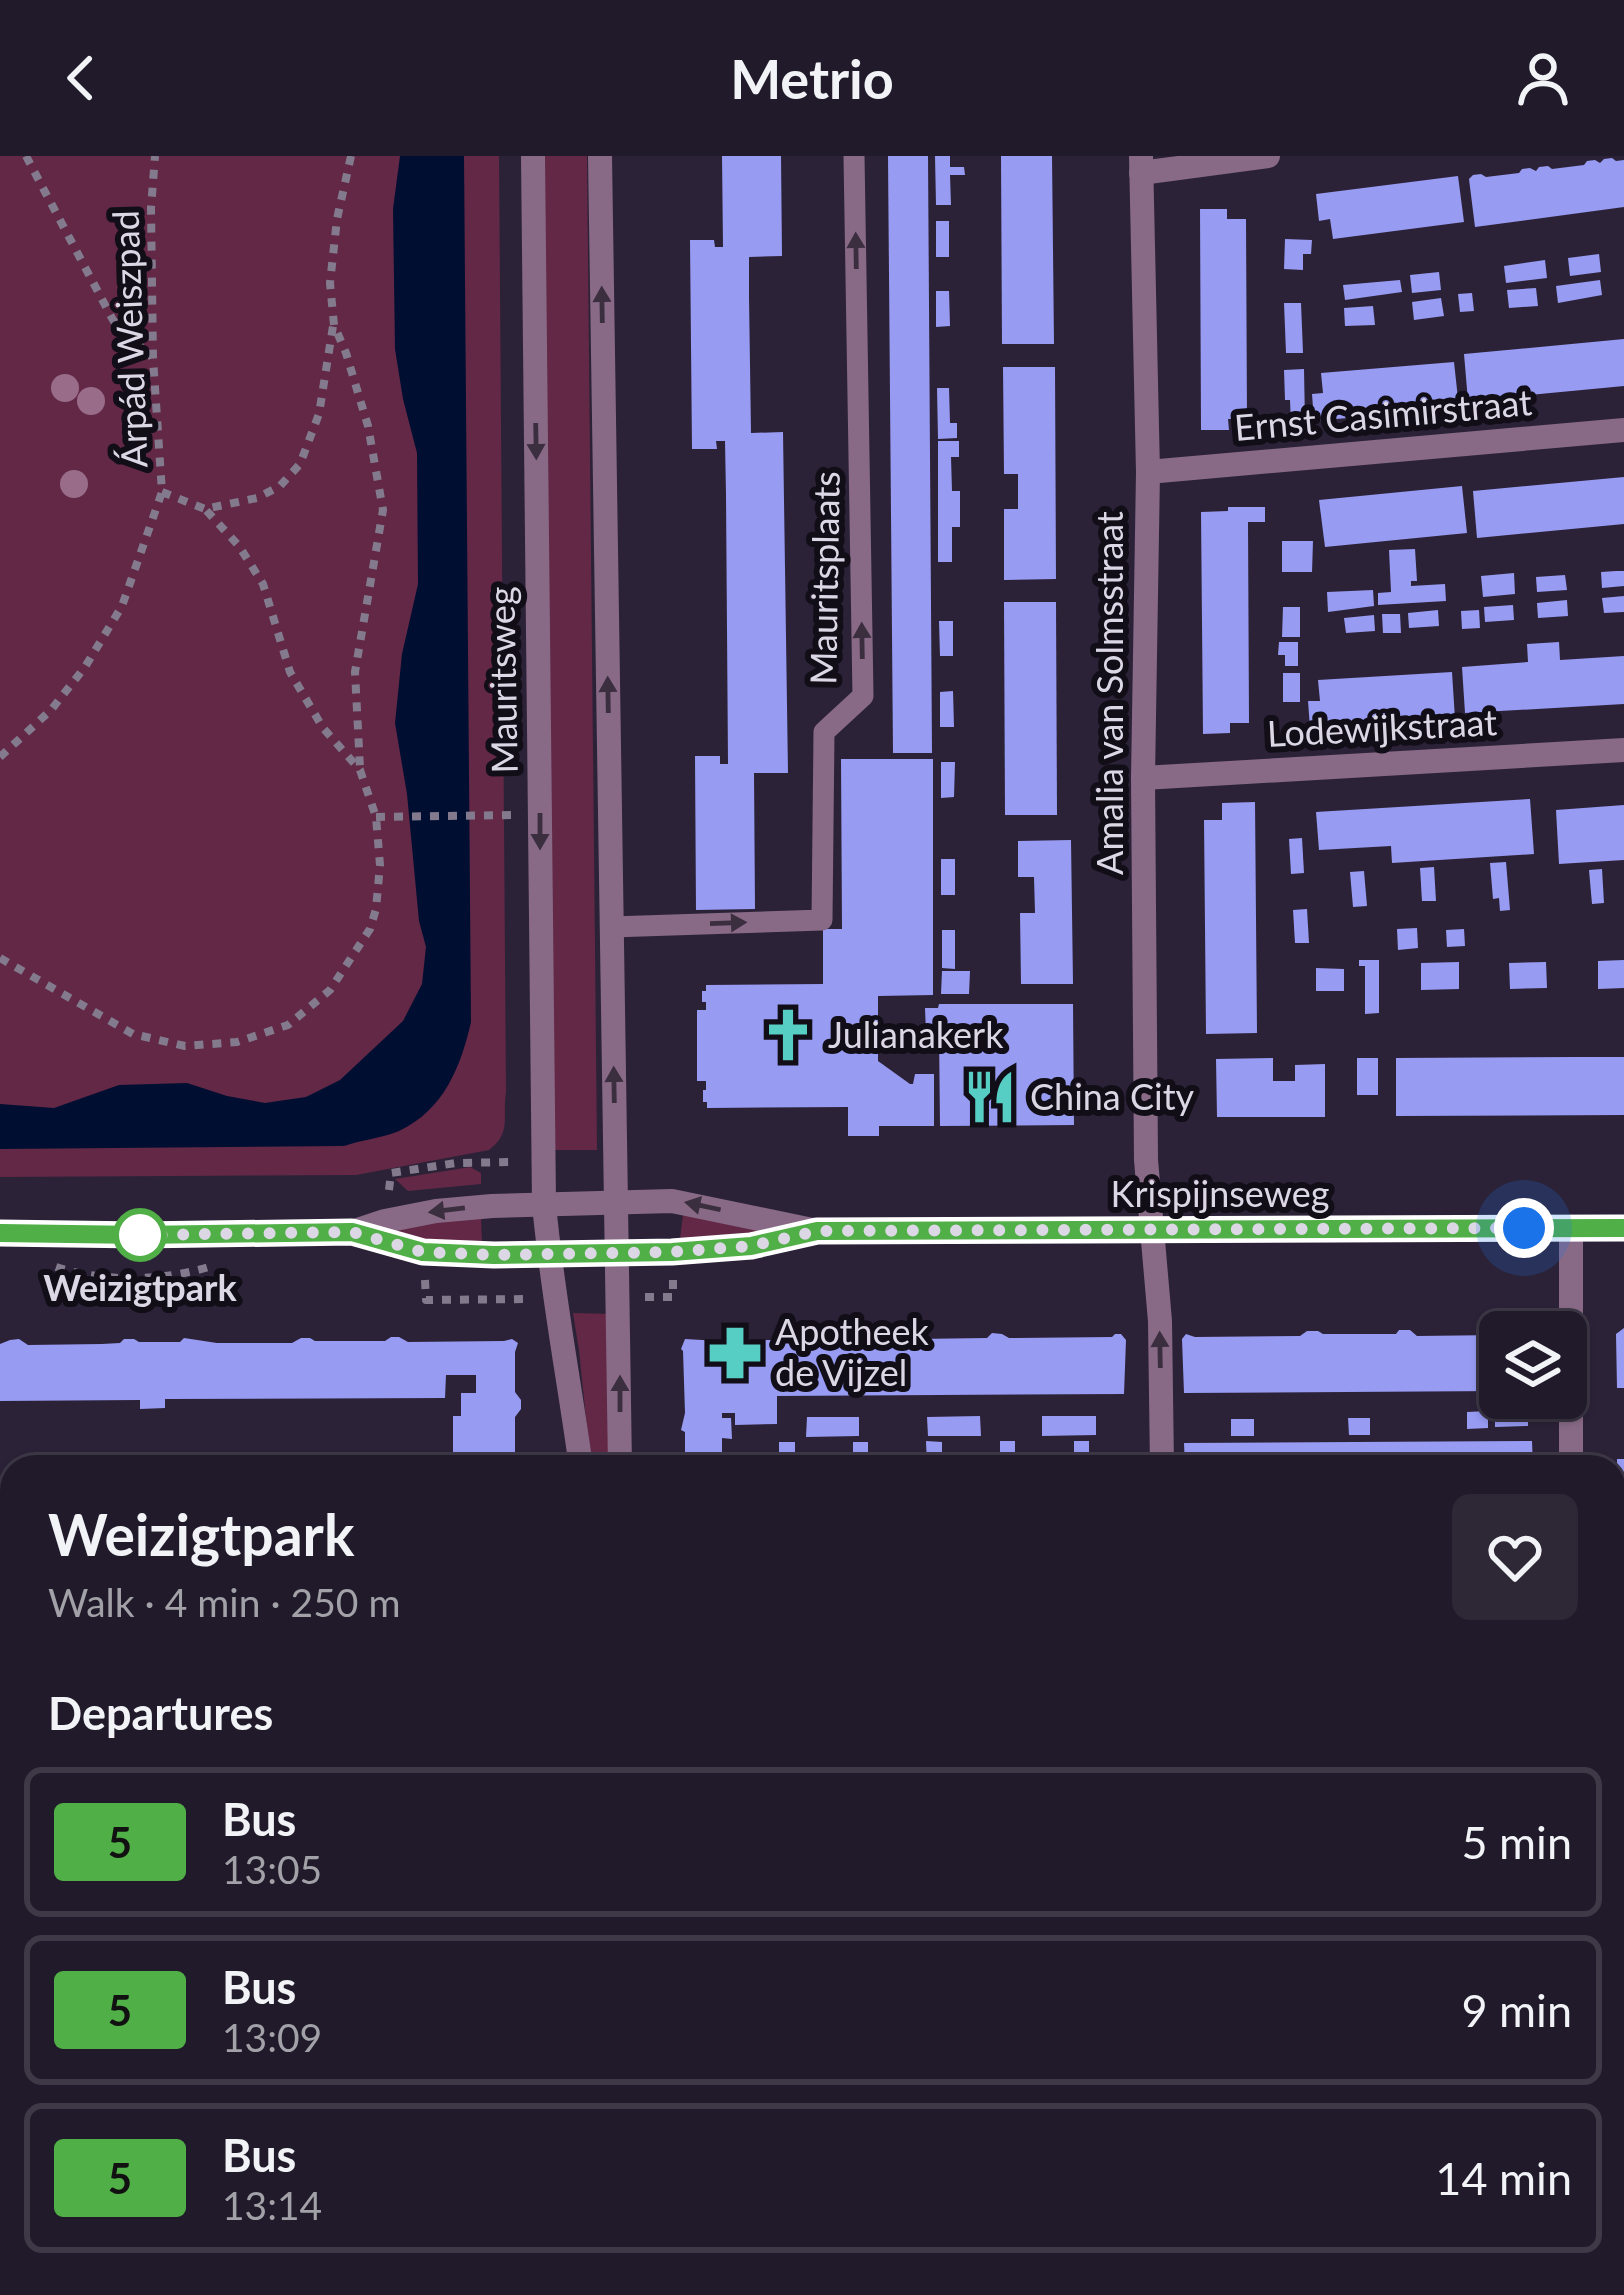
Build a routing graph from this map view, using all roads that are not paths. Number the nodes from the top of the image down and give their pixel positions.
1 (533, 156) edge
2 (600, 156) edge
3 (854, 156) edge
4 (1268, 156) edge
5 (1141, 165) edge
6 (1624, 430) edge
7 (1148, 472) junction
8 (1624, 750) edge
9 (1143, 778) junction
10 (611, 927) junction
11 (616, 1202) junction
12 (544, 1204) junction
13 (1570, 1228) junction
14 (1624, 1228) edge
15 (1153, 1230) junction
16 (817, 1231) junction
17 (352, 1232) junction
18 (0, 1233) edge
19 (617, 1253) junction
20 (549, 1254) junction
21 (579, 1455) edge
22 (620, 1455) edge
23 (1162, 1455) edge
24 (1571, 1455) edge

1 -> 12 street, Mauritsweg
10 -> 2 street
10 -> 3 lane, Mauritsplaats
4 - 5 street
5 - 7 street, Amalia van Solmsstraat
6 - 7 street, Ernst Casimirstraat
7 - 9 street, Amalia van Solmsstraat
8 - 9 street, Lodewijkstraat
9 - 15 street, Amalia van Solmsstraat
11 -> 10 street
11 - 12 street, Krispijnseweg
16 -> 11 street, Krispijnseweg
11 - 19 street
12 -> 17 street, Krispijnseweg
12 - 20 street, Mauritsweg
13 - 14 street, Krispijnseweg
13 - 15 street, Krispijnseweg
13 - 24 street
15 - 16 street, Krispijnseweg
23 -> 15 street, Amalia van Solmsstraat
16 - 19 street, Krispijnseweg
17 - 18 street, Krispijnseweg
17 - 20 street, Krispijnseweg
19 - 20 street, Krispijnseweg
22 -> 19 street
20 - 21 street, Mauritsweg

